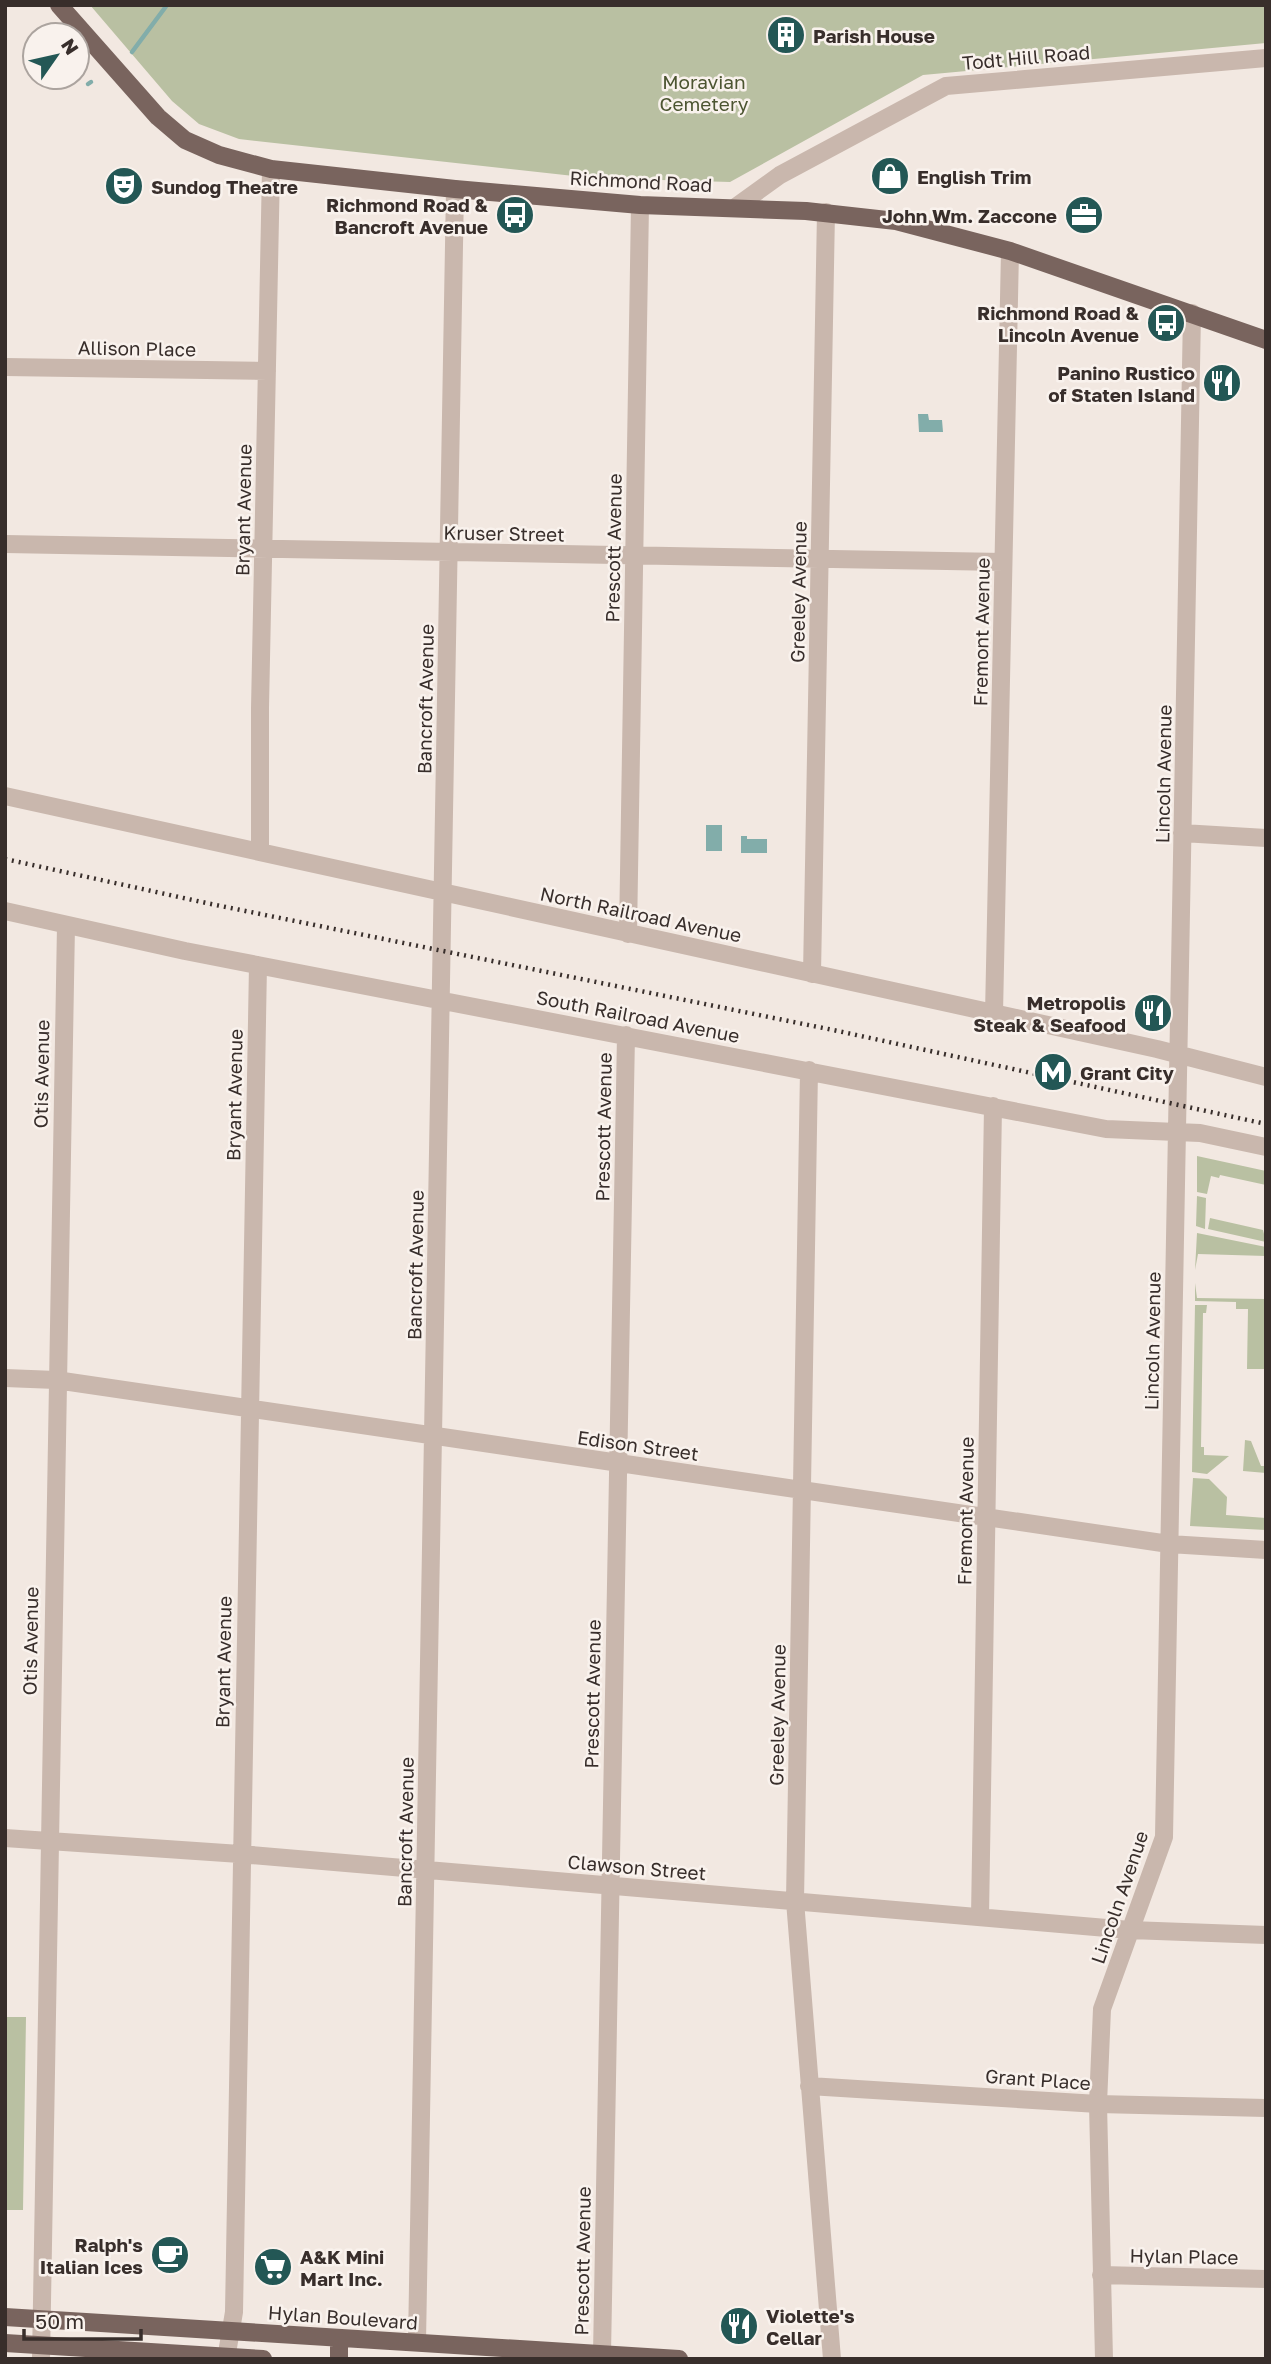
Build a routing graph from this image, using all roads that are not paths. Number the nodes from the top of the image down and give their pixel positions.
1 (59, 5) edge
2 (1266, 58) edge
3 (271, 169) junction
4 (456, 189) junction
5 (640, 205) junction
6 (737, 206) junction
7 (826, 212) junction
8 (1010, 251) junction
9 (1192, 313) junction
10 (1266, 340) edge
11 (5, 367) edge
12 (267, 371) junction
13 (5, 544) edge
14 (263, 549) junction
15 (447, 553) junction
16 (634, 556) junction
17 (819, 559) junction
18 (1003, 562) junction
19 (5, 796) edge
20 (1182, 832) junction
21 (1266, 838) edge
22 (260, 852) junction
23 (443, 892) junction
24 (5, 911) edge
25 (66, 925) junction
26 (628, 933) junction
27 (258, 965) junction
28 (812, 974) junction
29 (442, 993) junction
30 (995, 1014) junction
31 (626, 1035) junction
32 (1179, 1061) junction
33 (809, 1070) junction
34 (1266, 1077) edge
35 (993, 1106) junction
36 (1179, 1125) junction
37 (1266, 1147) edge
38 (5, 1378) edge
39 (56, 1380) junction
40 (248, 1409) junction
41 (433, 1436) junction
42 (617, 1463) junction
43 (802, 1489) junction
44 (986, 1516) junction
45 (1169, 1544) junction
46 (1266, 1550) edge
47 (5, 1838) edge
48 (48, 1839) junction
49 (240, 1854) junction
50 (425, 1869) junction
51 (610, 1885) junction
52 (795, 1901) junction
53 (980, 1917) junction
54 (1130, 1930) junction
55 (1266, 1934) edge
56 (809, 2086) junction
57 (1098, 2104) junction
58 (1266, 2108) edge
59 (1101, 2275) junction
60 (1266, 2279) edge
61 (5, 2317) edge
62 (42, 2319) junction
63 (232, 2331) junction
64 (339, 2338) junction
65 (5, 2343) edge
66 (417, 2343) junction
67 (42, 2352) edge
68 (602, 2354) junction
69 (227, 2358) edge
70 (263, 2359) edge
71 (339, 2359) edge
72 (678, 2359) edge
73 (832, 2359) edge
74 (1104, 2359) edge

1 - 3 main road, Richmond Road
2 - 6 street, Todt Hill Road
3 - 4 main road, Richmond Road
3 - 12 street, Bryant Avenue
4 - 5 main road, Richmond Road
4 - 15 street, Bancroft Avenue
5 - 6 main road, Richmond Road
5 - 16 street, Prescott Avenue
6 - 7 main road, Richmond Road
7 - 8 main road, Richmond Road
7 - 17 street, Greeley Avenue
8 - 9 main road, Richmond Road
8 - 18 street, Fremont Avenue
9 - 10 main road, Richmond Road
9 - 20 street, Lincoln Avenue
11 - 12 street, Allison Place
12 - 14 street, Bryant Avenue
13 - 14 street, Kruser Street
14 - 15 street, Kruser Street
14 - 22 street, Bryant Avenue
15 - 16 street, Kruser Street
15 - 23 street, Bancroft Avenue
16 - 17 street, Kruser Street
16 - 26 street, Prescott Avenue
17 - 18 street, Kruser Street
17 - 28 street, Greeley Avenue
18 - 30 street, Fremont Avenue
19 - 22 street, North Railroad Avenue
20 - 21 street
20 - 32 street, Lincoln Avenue
22 - 23 street, North Railroad Avenue
23 - 26 street, North Railroad Avenue
23 - 29 street, Bancroft Avenue
24 - 25 street, South Railroad Avenue
25 - 27 street, South Railroad Avenue
25 - 39 street, Otis Avenue
26 - 28 street, North Railroad Avenue
27 - 29 street, South Railroad Avenue
27 - 40 street, Bryant Avenue
28 - 30 street, North Railroad Avenue
29 - 31 street, South Railroad Avenue
29 - 41 street, Bancroft Avenue
30 - 32 street, North Railroad Avenue
31 - 33 street, South Railroad Avenue
31 - 42 street, Prescott Avenue
32 - 34 street, North Railroad Avenue
32 - 36 street, Lincoln Avenue
33 - 35 street, South Railroad Avenue
33 - 43 street, Greeley Avenue
35 - 36 street, South Railroad Avenue
35 - 44 street, Fremont Avenue
36 - 37 street, South Railroad Avenue
36 - 45 street, Lincoln Avenue
38 - 39 street, Edison Street
39 - 40 street, Edison Street
39 - 48 street, Otis Avenue
40 - 41 street, Edison Street
40 - 49 street, Bryant Avenue
41 - 42 street, Edison Street
41 - 50 street, Bancroft Avenue
42 - 43 street, Edison Street
42 - 51 street, Prescott Avenue
43 - 44 street, Edison Street
43 - 52 street, Greeley Avenue
44 - 45 street, Edison Street
44 - 53 street, Fremont Avenue
45 - 46 street, Edison Street
45 - 54 street, Lincoln Avenue
47 - 48 street, Clawson Street
48 - 49 street, Clawson Street
48 - 62 street, Otis Avenue
49 - 50 street, Clawson Street
49 - 63 street, Bryant Avenue
50 - 51 street, Clawson Street
50 - 66 street, Bancroft Avenue
51 - 52 street, Clawson Street
51 - 68 street, Prescott Avenue
52 - 53 street, Clawson Street
52 - 56 street, Greeley Avenue
53 - 54 street, Clawson Street
54 - 55 street, Clawson Street
54 - 57 street, Lincoln Avenue
56 - 57 street, Grant Place
56 - 73 street, Greeley Avenue
57 - 58 street, Grant Place
57 - 59 street, Lincoln Avenue
59 - 60 street, Hylan Place
59 - 74 street, Lincoln Avenue
61 - 62 main road, Hylan Boulevard
62 - 63 main road, Hylan Boulevard
62 - 67 street, Otis Avenue
63 - 64 main road, Hylan Boulevard
63 - 69 street, Bryant Avenue
64 - 66 main road, Hylan Boulevard
64 - 71 main road
65 - 67 main road
66 - 68 main road, Hylan Boulevard
67 - 69 main road
68 - 72 main road, Hylan Boulevard
69 - 70 main road

